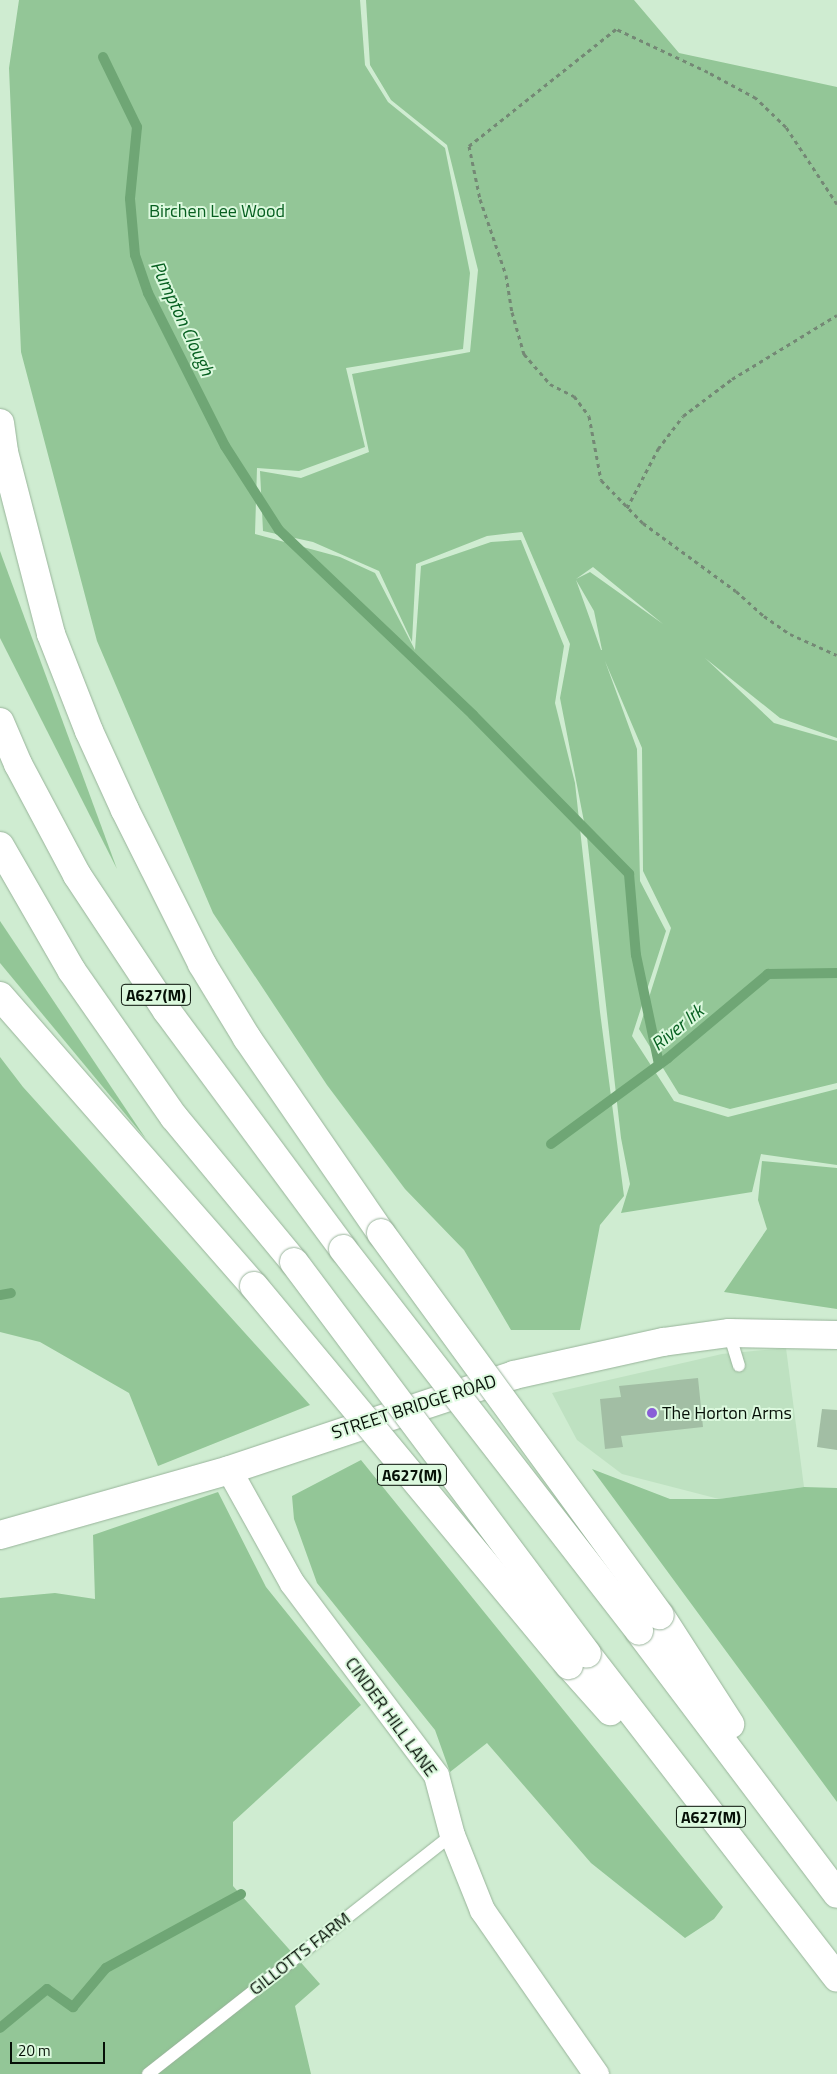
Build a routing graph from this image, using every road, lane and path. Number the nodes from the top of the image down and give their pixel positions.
1 (837, 204) edge
2 (837, 315) edge
3 (0, 423) edge
4 (627, 508) junction
5 (837, 655) edge
6 (0, 722) edge
7 (0, 846) edge
8 (0, 996) edge
9 (729, 1333) junction
10 (837, 1335) edge
11 (740, 1364) dead end
12 (229, 1470) junction
13 (0, 1535) edge
14 (650, 1623) junction
15 (578, 1660) junction
16 (452, 1835) junction
17 (837, 1893) edge
18 (837, 1978) edge
19 (148, 2074) edge
20 (596, 2074) edge

1 - 4 path
2 - 4 path
3 - 14 main road, A627(M), bridge
4 - 5 path
6 - 14 main road, A627(M), bridge
7 - 15 main road, A627(M), bridge
8 - 15 main road, A627(M), bridge
9 - 10 main road, STREET BRIDGE ROAD
9 - 11 lane
9 - 12 main road, STREET BRIDGE ROAD
12 - 13 main road, STREET BRIDGE ROAD
12 - 16 street, CINDER HILL LANE
14 - 17 main road, A627(M)
15 - 18 main road, A627(M)
16 - 19 lane, GILLOTTS FARM
16 - 20 street, CINDER HILL LANE

